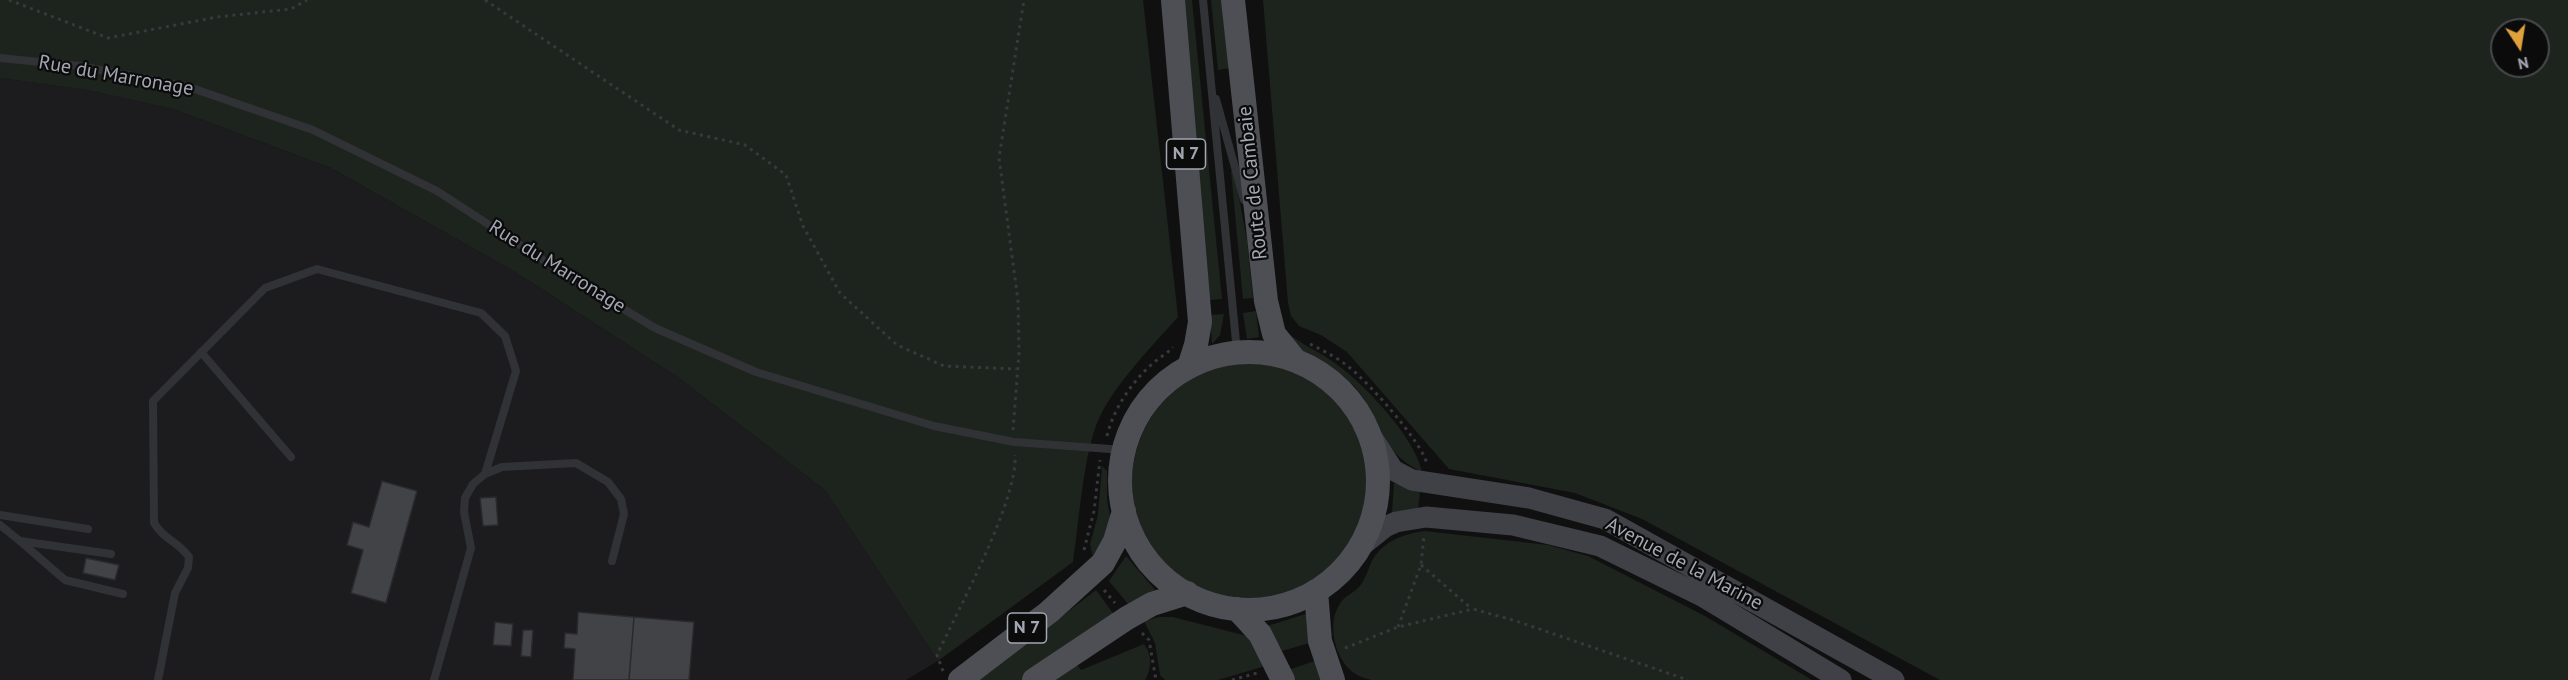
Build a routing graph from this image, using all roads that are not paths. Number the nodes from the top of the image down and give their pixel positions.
1 (1173, 0) edge
2 (1203, 0) edge
3 (1233, 0) edge
4 (0, 58) edge
5 (1211, 80) junction
6 (1266, 301) junction
7 (1301, 351) junction
8 (201, 352) junction
9 (1237, 352) junction
10 (1188, 367) junction
11 (1372, 437) junction
12 (1124, 450) junction
13 (291, 457) dead end
14 (485, 474) junction
15 (1124, 511) junction
16 (0, 515) edge
17 (0, 525) edge
18 (88, 529) dead end
19 (20, 541) junction
20 (1360, 547) junction
21 (111, 554) dead end
22 (612, 561) dead end
23 (1316, 591) junction
24 (1186, 593) junction
25 (123, 594) dead end
26 (1237, 609) junction
27 (1331, 672) edge
28 (1281, 674) edge
29 (953, 679) edge
30 (158, 680) edge
31 (434, 680) edge
32 (1034, 680) edge
33 (1841, 680) edge
34 (1894, 680) edge

1 - 10 main road, N 7
2 - 5 lane
3 - 6 main road, Route de Cambaie
4 - 12 lane, Rue du Marronage
5 - 6 lane
5 - 9 lane
6 - 7 main road, Route de Cambaie
7 - 9 main road
7 - 11 main road
8 - 13 lane
8 - 14 lane
8 - 30 lane
9 - 10 main road
10 - 12 main road
11 - 20 main road
11 - 34 main road, Avenue de la Marine
12 - 15 main road
14 - 22 lane
14 - 31 lane
15 - 24 main road
15 - 29 main road, N 7
16 - 18 lane
17 - 19 lane
19 - 21 lane
19 - 25 lane
20 - 23 main road
20 - 33 main road, Avenue de la Marine
23 - 26 main road
23 - 27 main road
24 - 26 main road
24 - 32 main road, N 7
26 - 28 main road

